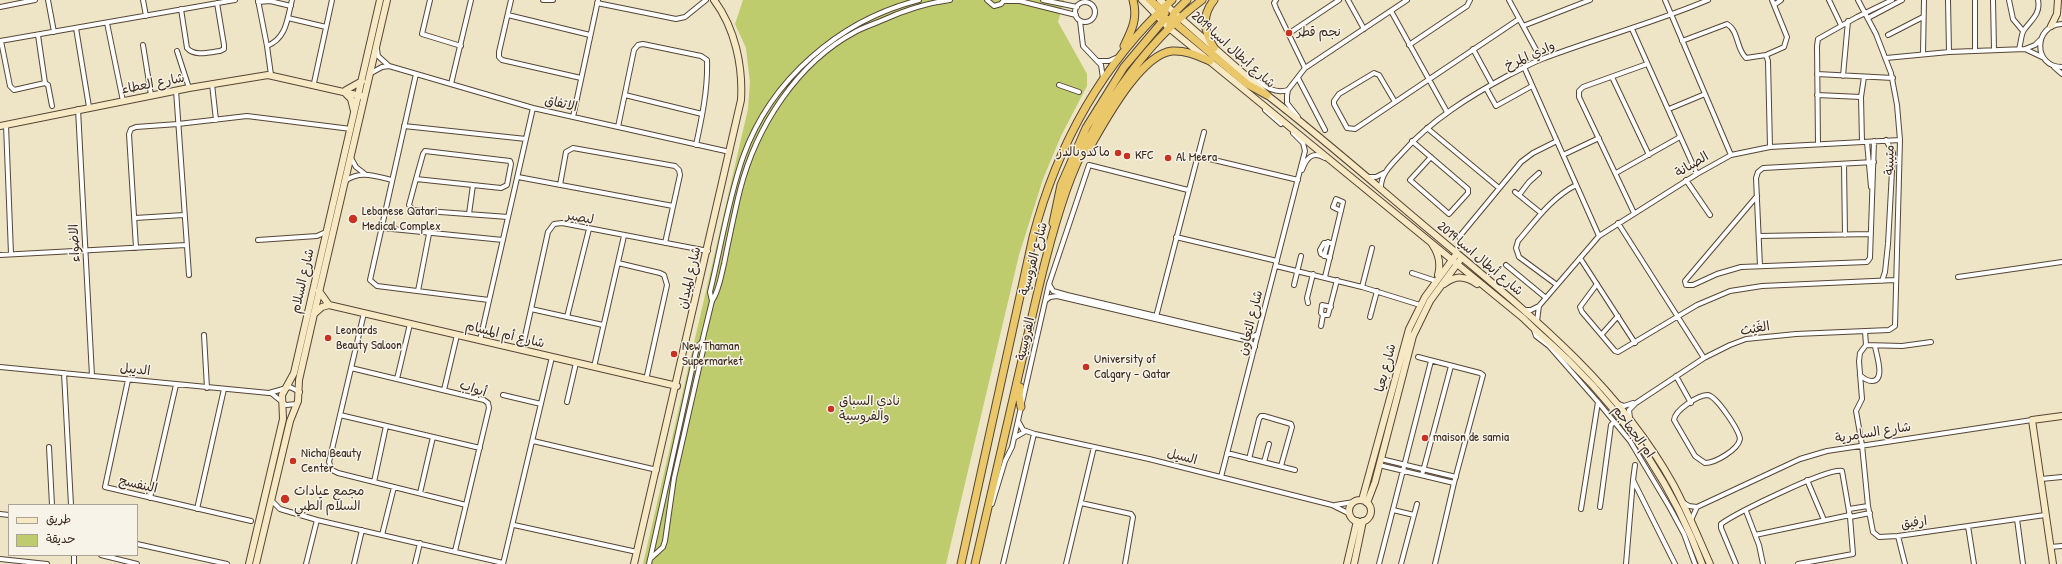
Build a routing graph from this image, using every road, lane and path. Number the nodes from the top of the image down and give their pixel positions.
1 (35, 0) edge
2 (48, 0) edge
3 (143, 0) edge
4 (235, 0) edge
5 (292, 0) edge
6 (332, 0) edge
7 (380, 0) edge
8 (387, 0) edge
9 (430, 0) edge
10 (471, 0) edge
11 (512, 0) edge
12 (543, 0) edge
13 (553, 0) edge
14 (706, 0) edge
15 (714, 0) edge
16 (919, 0) edge
17 (950, 0) edge
18 (1042, 0) edge
19 (1092, 0) edge
20 (1133, 0) edge
21 (1142, 0) edge
22 (1150, 0) edge
23 (1160, 0) edge
24 (1172, 0) edge
25 (1187, 0) edge
26 (1202, 0) edge
27 (1214, 0) edge
28 (1339, 0) edge
29 (1348, 0) edge
30 (1407, 0) edge
31 (1470, 0) edge
32 (1509, 0) edge
33 (1590, 0) edge
34 (1665, 0) edge
35 (1708, 0) edge
36 (1780, 0) edge
37 (1828, 0) edge
38 (1858, 0) edge
39 (1892, 0) edge
40 (1902, 0) edge
41 (1924, 0) edge
42 (1948, 0) edge
43 (1975, 0) edge
44 (1993, 0) edge
45 (2009, 0) edge
46 (2038, 0) edge
47 (2058, 0) edge
48 (258, 1) edge
49 (986, 1) edge
50 (1004, 1) edge
51 (1087, 1) edge
52 (598, 2) edge
53 (1275, 2) edge
54 (1773, 2) edge
55 (217, 4) junction
56 (1041, 5) junction
57 (0, 6) edge
58 (290, 6) junction
59 (1093, 6) junction
60 (1076, 8) junction
61 (181, 9) junction
62 (1391, 11) junction
63 (508, 14) junction
64 (1865, 14) junction
65 (1076, 15) junction
66 (146, 16) junction
67 (1671, 16) junction
68 (1168, 17) junction
69 (1923, 17) junction
70 (288, 18) junction
71 (1868, 18) junction
72 (1519, 19) junction
73 (1080, 20) junction
74 (1848, 21) junction
75 (1086, 22) junction
76 (107, 23) junction
77 (2062, 24) edge
78 (1841, 25) junction
79 (1523, 26) junction
80 (2051, 26) junction
81 (326, 27) junction
82 (76, 28) junction
83 (849, 29) junction
84 (1364, 29) junction
85 (1632, 29) junction
86 (2023, 31) junction
87 (54, 32) junction
88 (1082, 32) junction
89 (852, 34) junction
90 (1288, 34) junction
91 (38, 35) junction
92 (590, 35) junction
93 (1888, 35) dead end
94 (2040, 40) junction
95 (1, 41) edge
96 (1682, 41) junction
97 (143, 44) dead end
98 (1409, 45) junction
99 (267, 46) junction
100 (460, 46) junction
101 (377, 48) junction
102 (1214, 48) junction
103 (1473, 49) junction
104 (1994, 49) junction
105 (2020, 49) junction
106 (2025, 49) junction
107 (1975, 50) junction
108 (177, 51) dead end
109 (1949, 52) junction
110 (1923, 54) junction
111 (1119, 55) junction
112 (1766, 55) junction
113 (1886, 58) junction
114 (2043, 58) junction
115 (1541, 59) junction
116 (1098, 61) junction
117 (1210, 61) junction
118 (1234, 64) junction
119 (1647, 64) junction
120 (389, 66) junction
121 (2054, 66) junction
122 (2062, 67) edge
123 (1305, 68) junction
124 (1524, 68) junction
125 (371, 73) junction
126 (416, 74) junction
127 (1817, 74) junction
128 (2062, 74) edge
129 (271, 75) junction
130 (1843, 76) junction
131 (1612, 77) junction
132 (1864, 77) junction
133 (581, 78) junction
134 (1103, 78) junction
135 (1298, 78) junction
136 (1893, 78) junction
137 (1428, 80) junction
138 (362, 82) junction
139 (45, 83) junction
140 (212, 84) junction
141 (312, 84) junction
142 (451, 84) junction
143 (1492, 84) junction
144 (1060, 85) dead end
145 (1532, 86) junction
146 (189, 88) junction
147 (1486, 88) junction
148 (176, 90) junction
149 (1288, 90) junction
150 (345, 92) junction
151 (1079, 92) dead end
152 (1705, 94) junction
153 (151, 95) junction
154 (363, 95) junction
155 (625, 95) junction
156 (1267, 95) junction
157 (1817, 95) junction
158 (777, 96) junction
159 (1862, 97) junction
160 (1254, 99) junction
161 (123, 100) junction
162 (782, 100) junction
163 (1395, 102) junction
164 (52, 106) dead end
165 (89, 107) junction
166 (533, 108) junction
167 (1669, 109) junction
168 (78, 110) junction
169 (354, 112) junction
170 (767, 112) junction
171 (1447, 112) junction
172 (702, 114) junction
173 (771, 115) junction
174 (573, 117) junction
175 (216, 120) junction
176 (1302, 122) junction
177 (178, 124) junction
178 (3, 126) edge
179 (404, 126) junction
180 (618, 127) junction
181 (1427, 128) junction
182 (351, 129) junction
183 (1325, 130) dead end
184 (1204, 132) dead end
185 (1680, 137) junction
186 (526, 138) junction
187 (1599, 138) junction
188 (1886, 140) junction
189 (1900, 140) junction
190 (1412, 141) junction
191 (1556, 141) junction
192 (1874, 141) junction
193 (1862, 142) junction
194 (1867, 142) junction
195 (1818, 144) junction
196 (696, 145) junction
197 (1770, 147) junction
198 (730, 152) junction
199 (1649, 154) junction
200 (1563, 155) junction
201 (1731, 155) junction
202 (1197, 156) junction
203 (1431, 157) junction
204 (351, 158) junction
205 (1868, 162) junction
206 (1874, 162) junction
207 (1844, 164) junction
208 (1075, 168) junction
209 (1385, 173) junction
210 (1539, 173) dead end
211 (1616, 173) junction
212 (366, 174) junction
213 (1300, 174) junction
214 (1697, 174) junction
215 (1351, 176) junction
216 (1366, 176) junction
217 (518, 177) junction
218 (416, 179) junction
219 (392, 180) junction
220 (1298, 180) junction
221 (1686, 180) junction
222 (345, 181) junction
223 (473, 185) junction
224 (560, 185) junction
225 (1576, 185) junction
226 (1499, 188) junction
227 (1188, 190) junction
228 (1382, 190) junction
229 (1872, 195) junction
230 (1757, 196) junction
231 (673, 206) junction
232 (1341, 211) dead end
233 (1541, 213) junction
234 (1634, 213) junction
235 (469, 214) junction
236 (1710, 214) dead end
237 (184, 215) junction
238 (508, 217) junction
239 (135, 218) junction
240 (1618, 223) junction
241 (382, 228) junction
242 (588, 229) junction
243 (326, 232) junction
244 (429, 234) junction
245 (1871, 234) junction
246 (1845, 235) junction
247 (317, 236) junction
248 (624, 236) junction
249 (1599, 236) junction
250 (1759, 236) junction
251 (1053, 237) junction
252 (1176, 237) junction
253 (1459, 237) dead end
254 (1428, 238) junction
255 (258, 240) dead end
256 (503, 240) junction
257 (324, 241) junction
258 (665, 243) junction
259 (1333, 243) junction
260 (186, 245) junction
261 (136, 248) junction
262 (1372, 248) dead end
263 (86, 251) junction
264 (708, 251) junction
265 (11, 254) junction
266 (0, 255) edge
267 (1301, 256) dead end
268 (1459, 256) junction
269 (1330, 258) junction
270 (1580, 258) junction
271 (1455, 261) junction
272 (2062, 262) edge
273 (618, 263) junction
274 (1276, 263) junction
275 (717, 264) junction
276 (723, 265) junction
277 (1506, 265) dead end
278 (1760, 266) junction
279 (1297, 271) junction
280 (1412, 273) dead end
281 (1313, 274) junction
282 (189, 275) dead end
283 (1325, 277) junction
284 (1958, 277) dead end
285 (1437, 279) junction
286 (1337, 280) junction
287 (1895, 280) junction
288 (1882, 281) junction
289 (1049, 284) junction
290 (1597, 284) junction
291 (1294, 285) dead end
292 (1557, 285) junction
293 (1362, 287) junction
294 (1438, 288) junction
295 (319, 290) junction
296 (418, 291) junction
297 (1377, 291) junction
298 (1546, 298) junction
299 (489, 300) junction
300 (1036, 300) junction
301 (1045, 300) junction
302 (712, 301) junction
303 (1308, 303) dead end
304 (329, 305) junction
305 (1420, 305) junction
306 (1539, 306) junction
307 (1331, 307) junction
308 (531, 309) junction
309 (1524, 310) junction
310 (364, 313) junction
311 (314, 314) junction
312 (1324, 314) junction
313 (1370, 316) dead end
314 (1618, 316) junction
315 (567, 317) junction
316 (1678, 317) junction
317 (1156, 318) junction
318 (1523, 318) junction
319 (1537, 321) junction
320 (410, 324) junction
321 (603, 325) junction
322 (1321, 326) dead end
323 (1534, 328) junction
324 (1893, 329) joint
325 (1865, 331) junction
326 (1258, 334) junction
327 (1602, 334) junction
328 (204, 335) dead end
329 (457, 335) junction
330 (480, 340) junction
331 (702, 342) junction
332 (1931, 342) dead end
333 (1635, 343) junction
334 (1866, 345) junction
335 (1875, 346) junction
336 (1255, 347) junction
337 (522, 350) junction
338 (552, 357) junction
339 (1418, 357) dead end
340 (1704, 358) junction
341 (1431, 361) junction
342 (576, 363) junction
343 (1451, 366) junction
344 (0, 367) edge
345 (594, 367) junction
346 (351, 368) junction
347 (64, 373) junction
348 (1860, 375) junction
349 (92, 376) junction
350 (1676, 376) junction
351 (397, 379) junction
352 (128, 380) junction
353 (646, 380) junction
354 (176, 385) junction
355 (676, 386) junction
356 (207, 388) junction
357 (286, 388) junction
358 (224, 389) junction
359 (444, 390) junction
360 (300, 392) junction
361 (269, 393) junction
362 (502, 395) dead end
363 (282, 402) junction
364 (567, 402) dead end
365 (1598, 402) junction
366 (1636, 402) junction
367 (1691, 403) junction
368 (297, 404) junction
369 (541, 404) junction
370 (1617, 404) junction
371 (1021, 407) junction
372 (340, 415) junction
373 (2062, 416) edge
374 (2032, 420) junction
375 (1018, 421) junction
376 (1631, 421) junction
377 (1614, 422) junction
378 (386, 426) junction
379 (1026, 431) junction
380 (1034, 434) junction
381 (432, 437) junction
382 (1014, 438) junction
383 (533, 441) junction
384 (1269, 444) dead end
385 (1862, 445) junction
386 (49, 447) dead end
387 (1094, 447) junction
388 (480, 448) junction
389 (1227, 453) junction
390 (1249, 458) junction
391 (1381, 459) junction
392 (1264, 462) junction
393 (1394, 462) junction
394 (1405, 464) junction
395 (1379, 465) junction
396 (1636, 465) dead end
397 (1281, 466) junction
398 (1392, 468) junction
399 (1424, 469) junction
400 (657, 470) junction
401 (1295, 470) dead end
402 (1403, 471) junction
403 (1422, 475) junction
404 (1456, 476) junction
405 (1221, 477) junction
406 (2062, 477) edge
407 (2041, 479) junction
408 (1633, 480) junction
409 (1807, 480) junction
410 (374, 482) junction
411 (1454, 483) junction
412 (394, 487) junction
413 (420, 493) junction
414 (150, 498) junction
415 (271, 500) junction
416 (1354, 502) junction
417 (1365, 502) junction
418 (1682, 502) junction
419 (1081, 503) junction
420 (52, 504) edge
421 (71, 504) edge
422 (466, 504) junction
423 (1417, 504) dead end
424 (1332, 505) junction
425 (1600, 506) dead end
426 (1868, 506) junction
427 (1697, 507) junction
428 (197, 509) junction
429 (280, 509) junction
430 (1581, 509) dead end
431 (1849, 509) junction
432 (1393, 510) junction
433 (1746, 511) junction
434 (1870, 513) junction
435 (268, 514) junction
436 (1350, 514) junction
437 (1414, 515) junction
438 (2045, 515) junction
439 (1850, 516) junction
440 (986, 518) junction
441 (2017, 519) junction
442 (317, 520) junction
443 (1691, 520) junction
444 (1824, 520) junction
445 (251, 521) dead end
446 (1360, 521) junction
447 (514, 525) junction
448 (1968, 526) junction
449 (362, 530) junction
450 (382, 535) junction
451 (1755, 535) junction
452 (1898, 536) junction
453 (420, 543) junction
454 (138, 544) edge
455 (2062, 546) edge
456 (2050, 548) junction
457 (455, 551) junction
458 (637, 552) junction
459 (105, 556) edge
460 (650, 558) junction
461 (0, 559) edge
462 (47, 564) edge
463 (137, 564) edge
464 (227, 564) edge
465 (249, 564) edge
466 (256, 564) edge
467 (306, 564) edge
468 (354, 564) edge
469 (415, 564) edge
470 (503, 564) edge
471 (634, 564) edge
472 (649, 564) edge
473 (961, 564) edge
474 (975, 564) edge
475 (1003, 564) edge
476 (1066, 564) edge
477 (1125, 564) edge
478 (1347, 564) edge
479 (1354, 564) edge
480 (1380, 564) edge
481 (1401, 564) edge
482 (1435, 564) edge
483 (1626, 564) edge
484 (1675, 564) edge
485 (1694, 564) edge
486 (1702, 564) edge
487 (1710, 564) edge
488 (1736, 564) edge
489 (1763, 564) edge
490 (1798, 564) edge
491 (1905, 564) edge
492 (1974, 564) edge
493 (2023, 564) edge
494 (2053, 564) edge

1 - 57 street
2 - 87 street
3 - 66 street
4 - 55 street
5 - 58 street
6 - 81 street
7 - 138 main road, شارع السلام
8 - 101 main road, شارع السلام
9 - 100 street
10 - 100 street
11 - 63 street
12 - 13 street
14 - 52 street
15 - 198 main road, شارع الميدان
16 - 83 street
17 - 89 street
18 - 56 street
18 - 60 street
19 - 59 street
20 - 111 highway
21 - 68 main road
22 - 68 highway
23 - 68 main road
24 - 68 highway, شارع الفروسية
25 - 68 highway
26 - 68 highway, شارع الفروسية
27 - 102 highway
28 - 90 street
29 - 84 street
30 - 62 street
31 - 98 street
32 - 72 street
33 - 79 street
34 - 67 street
35 - 67 street, وادي المرخ
36 - 54 street
37 - 78 street
38 - 64 street, متيبنة
39 - 64 street
40 - 71 street
41 - 69 street
42 - 109 street
43 - 107 street
44 - 104 street
45 - 86 street
46 - 86 street
47 - 80 main road
48 - 58 street
48 - 99 street
49 - 50 street
50 - 56 street
51 - 59 street
51 - 60 street
52 - 92 street
53 - 90 street
54 - 112 street
55 - 61 street
55 - 61 street
56 - 65 street
58 - 70 street
59 - 75 street
60 - 65 street
61 - 66 street
62 - 84 street
62 - 98 street
63 - 92 street
63 - 133 street
64 - 71 street, متيبنة
64 - 74 street
65 - 73 street
66 - 76 street
67 - 85 street, وادي المرخ
67 - 96 street
68 - 102 main road, شارع أبطال اسيا 2019
68 - 111 highway, شارع الفروسية
68 - 117 main road, شارع أبطال اسيا 2019
68 - 156 highway
68 - 208 highway, شارع الفروسية
68 - 251 highway
69 - 93 street
69 - 110 street
70 - 81 street
70 - 99 street
71 - 113 street, متيبنة
72 - 79 street
72 - 103 street
73 - 75 street
73 - 88 street
74 - 78 street
74 - 130 street
75 - 88 street
76 - 82 street
76 - 161 street
77 - 80 street
78 - 127 street
79 - 115 street
80 - 94 street
81 - 141 street
82 - 87 street
82 - 165 street
83 - 89 street
83 - 158 street
84 - 123 street
85 - 115 street, وادي المرخ
85 - 119 street
86 - 105 street
87 - 91 street
88 - 116 street
89 - 162 street
90 - 123 street
91 - 95 street
91 - 139 street
92 - 133 street
94 - 106 street
94 - 114 street
95 - 139 street
96 - 112 street
96 - 152 street
97 - 153 street
98 - 137 street
99 - 129 street
100 - 142 street
101 - 120 street
101 - 125 main road, شارع السلام
102 - 118 main road, شارع أبطال اسيا 2019
103 - 137 street
103 - 143 street
104 - 105 street
104 - 107 street
105 - 106 street
106 - 114 street
107 - 109 street
108 - 146 street
109 - 110 street
110 - 113 street
111 - 116 street
111 - 134 highway, شارع الفروسية
112 - 197 street
113 - 136 street, متيبنة
114 - 121 street
115 - 124 street, وادي المرخ
116 - 134 street
117 - 160 main road, شارع أبطال اسيا 2019
117 - 208 highway
118 - 149 street
118 - 156 main road, شارع أبطال اسيا 2019
119 - 131 street
119 - 167 street
120 - 125 street
120 - 126 street, الاتفاق
121 - 122 street
121 - 128 street
123 - 135 street
124 - 143 street, وادي المرخ
124 - 145 street
125 - 154 main road, شارع السلام
126 - 142 street, الاتفاق
126 - 179 street
127 - 130 street
127 - 157 street
129 - 140 main road, شارع العطاء
129 - 141 main road, شارع العطاء
130 - 132 street
131 - 187 street
131 - 199 street
132 - 136 street
132 - 159 street
133 - 174 street
134 - 473 highway, شارع الفروسية
135 - 149 street
135 - 183 street
136 - 189 street, متيبنة
137 - 163 street
137 - 171 street
138 - 150 main road
138 - 154 main road, شارع السلام
139 - 164 street
140 - 146 main road, شارع العطاء
140 - 175 street
141 - 150 main road, شارع العطاء
142 - 166 street, الاتفاق
143 - 147 street, وادي المرخ
144 - 151 street
145 - 147 street
145 - 191 street
146 - 148 main road, شارع العطاء
147 - 171 street, وادي المرخ
148 - 153 main road, شارع العطاء
148 - 177 street
149 - 176 street
150 - 154 main road, شارع العطاء
150 - 169 main road
152 - 167 street
152 - 201 street
153 - 161 main road, شارع العطاء
154 - 169 main road, شارع السلام
154 - 204 main road, شارع السلام
155 - 172 street
155 - 172 street
155 - 180 street
156 - 176 main road, شارع أبطال اسيا 2019
157 - 159 street
157 - 195 street
158 - 162 street
158 - 170 street
159 - 193 street
160 - 213 street, شارع التعاون
160 - 215 main road, شارع أبطال اسيا 2019
161 - 165 main road, شارع العطاء
162 - 173 street
163 - 163 street
165 - 168 main road, شارع العطاء
166 - 174 street, الاتفاق
166 - 186 street
167 - 185 street
168 - 178 main road, شارع العطاء
168 - 263 street, الاضواء
169 - 182 main road, شارع السلام
170 - 173 street
170 - 275 street
171 - 181 street, وادي المرخ
172 - 196 street
173 - 276 street
174 - 180 street, الاتفاق
175 - 177 street
175 - 182 street
176 - 216 main road, شارع أبطال اسيا 2019
177 - 237 street
177 - 239 street
178 - 265 street
179 - 186 street
179 - 219 street
180 - 196 street, الاتفاق
181 - 190 street, وادي المرخ
181 - 226 street
182 - 243 main road, شارع السلام
184 - 202 street
185 - 199 street
185 - 214 street
186 - 217 street
187 - 200 street
187 - 211 street
188 - 189 street, الصبانة
188 - 192 street, الصبانة
188 - 288 street, متيبنة
189 - 287 street, متيبنة
190 - 203 street
190 - 209 street, وادي المرخ
191 - 200 street
191 - 226 street
192 - 194 street, الصبانة
192 - 206 street
193 - 194 street, الصبانة
193 - 195 street, الصبانة
194 - 205 street
195 - 197 street, الصبانة
196 - 198 street, الاتفاق
197 - 201 street, الصبانة
198 - 264 main road, شارع الميدان
199 - 211 street
200 - 225 street
201 - 214 street, الصبانة
202 - 220 street
202 - 227 street
203 - 203 street
204 - 212 street
204 - 222 main road, شارع السلام
205 - 206 street
205 - 207 street
205 - 229 street
206 - 229 street
207 - 230 street
207 - 246 street
208 - 251 highway, شارع الفروسية
209 - 216 street
209 - 228 street
210 - 233 street
211 - 234 street
212 - 219 street
212 - 222 street
213 - 215 street, شارع التعاون
213 - 220 street, شارع التعاون
214 - 221 street, الصبانة
215 - 254 main road, شارع أبطال اسيا 2019
216 - 228 main road, شارع أبطال اسيا 2019
217 - 224 street
217 - 238 street
218 - 223 street
218 - 223 street
218 - 235 street
219 - 241 street
220 - 274 street, شارع التعاون
221 - 234 street, الصبانة
221 - 236 street
222 - 295 main road, شارع السلام
223 - 235 street
224 - 231 street
224 - 231 street
225 - 233 street
225 - 249 street
226 - 253 street
227 - 252 street
227 - 289 street, الفروسية
228 - 268 main road, شارع أبطال اسيا 2019
229 - 245 street
230 - 250 street
230 - 278 street
231 - 258 street
232 - 259 street
233 - 292 street
234 - 240 street, الصبانة
235 - 238 street
237 - 239 street
237 - 260 street
238 - 256 street
239 - 261 street
240 - 249 street, الصبانة
240 - 316 street
241 - 244 street
241 - 296 street
242 - 248 street, لبصير
242 - 308 street, لبصير
242 - 315 street
243 - 247 street
243 - 257 main road, شارع السلام
244 - 256 street
244 - 296 street
245 - 246 street
245 - 278 street
246 - 250 street
247 - 255 street
247 - 257 street
248 - 258 street, لبصير
248 - 273 street
249 - 270 street, الصبانة
250 - 278 street
251 - 300 highway, شارع الفروسية
252 - 274 street
252 - 317 street
254 - 271 main road, شارع أبطال اسيا 2019
254 - 285 main road
256 - 299 street
257 - 357 main road, شارع السلام
258 - 264 street, لبصير
259 - 269 street
259 - 269 street
260 - 261 street
260 - 282 street
261 - 263 street
262 - 293 street
263 - 265 street
263 - 349 street, الاضواء
264 - 355 main road, شارع الميدان
265 - 266 street
267 - 279 street
268 - 271 main road, شارع بعيا
268 - 309 main road, شارع أبطال اسيا 2019
269 - 283 street
270 - 290 street
270 - 292 street, الصبانة
271 - 285 main road, شارع بعيا
271 - 294 main road, شارع بعيا
271 - 318 main road, شارع أبطال اسيا 2019
272 - 284 street
273 - 321 street
273 - 353 street
274 - 279 street
274 - 326 street, شارع التعاون
275 - 276 street
275 - 302 street
276 - 302 street
277 - 298 street
279 - 281 street
279 - 291 street
280 - 285 street
281 - 283 street
281 - 303 street
283 - 286 street
285 - 305 main road, شارع بعيا
286 - 293 street
286 - 307 street
287 - 288 street
287 - 324 street, متيبنة
288 - 316 street
289 - 301 street, الفروسية
289 - 317 street
290 - 314 street
290 - 327 street
292 - 298 street, الصبانة
293 - 297 street
294 - 318 main road
294 - 391 main road, شارع بعيا
295 - 304 main road
295 - 311 main road, شارع السلام
296 - 299 street
297 - 305 street
297 - 313 street
298 - 306 street, الصبانة
299 - 330 street
300 - 371 highway
300 - 440 highway, شارع الفروسية
301 - 317 street
301 - 371 street, الفروسية
302 - 331 street
304 - 310 main road, شارع أم المسام
304 - 311 main road
305 - 417 main road, شارع بعيا
306 - 309 street
306 - 319 street
307 - 312 street
307 - 312 street
308 - 315 street
308 - 337 street, لبصير
309 - 319 main road, شارع أبطال اسيا 2019
310 - 320 main road, شارع أم المسام
310 - 346 street
311 - 360 main road, شارع السلام
312 - 322 street
314 - 327 street
314 - 333 street
315 - 321 street
316 - 333 street
316 - 340 street
317 - 326 street
317 - 336 street
318 - 323 main road, شارع أبطال اسيا 2019
319 - 370 main road, شارع أبطال اسيا 2019
320 - 329 main road, شارع أم المسام
320 - 351 street
321 - 345 street
323 - 365 street, ام الجماجم
323 - 486 main road, شارع أبطال اسيا 2019
324 - 325 street, الغَيْث
325 - 334 street
325 - 340 street, الغَيْث
326 - 336 street, شارع التعاون
327 - 333 street
328 - 356 street
329 - 330 main road, شارع أم المسام
329 - 359 street
330 - 337 main road, شارع أم المسام
331 - 460 street
331 - 460 street
332 - 335 street
334 - 335 street
334 - 348 street, ارفيق
335 - 348 street
336 - 389 street, شارع التعاون
337 - 338 main road, شارع أم المسام
338 - 342 main road, شارع أم المسام
338 - 369 street
339 - 341 street
340 - 350 street, الغَيْث
341 - 343 street
341 - 394 street
342 - 345 main road, شارع أم المسام
342 - 364 street
343 - 399 street
343 - 404 street
344 - 347 street, الديبل
345 - 353 main road, شارع أم المسام
346 - 351 street, أبواب
346 - 372 street
347 - 349 street, الديبل
347 - 421 street
348 - 385 street, ارفيق
349 - 352 street, الديبل
350 - 366 street, الغَيْث
350 - 367 street
351 - 359 street, أبواب
352 - 354 street, الديبل
352 - 414 street, البنفسج
353 - 355 main road, شارع أم المسام
354 - 356 street, الديبل
354 - 414 street
355 - 400 main road, شارع الميدان
356 - 358 street, الديبل
357 - 360 street
357 - 361 street, الديبل
357 - 363 main road, شارع السلام
358 - 361 street, الديبل
358 - 428 street
359 - 388 street, أبواب
360 - 368 main road, شارع السلام
361 - 363 street, الديبل
362 - 369 street
363 - 368 street, الديبل
363 - 465 main road, شارع السلام
365 - 377 street, ام الجماجم
365 - 430 street
366 - 370 street, الغَيْث
366 - 376 street
367 - 367 street
368 - 415 main road, شارع السلام
369 - 383 street
370 - 376 main road, شارع أبطال اسيا 2019
371 - 375 street, الفروسية
372 - 378 street
372 - 410 street
373 - 374 main road, شارع السامرية
374 - 385 street, شارع السامرية
374 - 407 main road
375 - 379 street
375 - 382 street, الفروسية
376 - 418 main road, شارع أبطال اسيا 2019
377 - 425 street
377 - 485 street, ام الجماجم
378 - 381 street
378 - 410 street
379 - 380 street, السيل
379 - 382 street
380 - 387 street, السيل
380 - 475 street
381 - 388 street
381 - 413 street
382 - 440 street, الفروسية
383 - 400 street
383 - 447 street
384 - 392 street
385 - 426 street, ارفيق
385 - 427 street, شارع السامرية
386 - 420 street
387 - 405 street, السيل
387 - 419 street
388 - 422 street, أبواب
389 - 390 street
389 - 405 street, شارع التعاون
390 - 392 street
390 - 397 street
391 - 393 street
391 - 395 main road, شارع بعيا
392 - 397 street
393 - 394 street
393 - 398 street
394 - 399 street
394 - 402 street
395 - 398 street
395 - 417 main road, شارع بعيا
396 - 408 street
397 - 401 street
398 - 402 street
399 - 403 street
399 - 404 street
400 - 458 main road, شارع الميدان
402 - 403 street
402 - 432 street
403 - 411 street
404 - 411 street
405 - 424 street, السيل
406 - 407 street
407 - 438 main road
408 - 483 street
408 - 484 street
409 - 431 street
409 - 433 street
409 - 444 street
410 - 412 street
411 - 482 street
412 - 413 street
412 - 450 street
413 - 422 street
414 - 428 street, البنفسج
415 - 429 street
415 - 435 main road, شارع السلام
416 - 417 main road
416 - 424 street, السيل
416 - 436 main road
417 - 446 main road
418 - 427 street
418 - 443 main road, شارع أبطال اسيا 2019
419 - 476 street
419 - 477 street
422 - 457 street, أبواب
423 - 437 street
424 - 436 street, السيل
426 - 431 street
426 - 434 street, ارفيق
427 - 443 street
428 - 445 street, البنفسج
429 - 435 street
429 - 442 street
431 - 439 street
432 - 437 street
432 - 480 street
433 - 451 street
433 - 488 street
434 - 439 street
434 - 452 street, ارفيق
435 - 466 main road, شارع السلام
436 - 446 main road
437 - 481 street
438 - 441 street, ارفيق
438 - 456 main road
439 - 444 street
439 - 490 street
440 - 474 highway, شارع الفروسية
441 - 448 street, ارفيق
441 - 493 street
442 - 449 street
442 - 467 street
443 - 487 main road, شارع أبطال اسيا 2019
444 - 451 street
446 - 478 main road
446 - 479 main road
447 - 458 street
447 - 470 street
448 - 452 street, ارفيق
448 - 492 street
449 - 450 street
449 - 468 street
450 - 453 street
451 - 489 street
452 - 491 street
453 - 457 street
453 - 469 street
454 - 464 street
455 - 456 street
456 - 494 main road
457 - 470 street
458 - 471 main road, شارع الميدان
459 - 463 street
460 - 472 street
461 - 462 street

